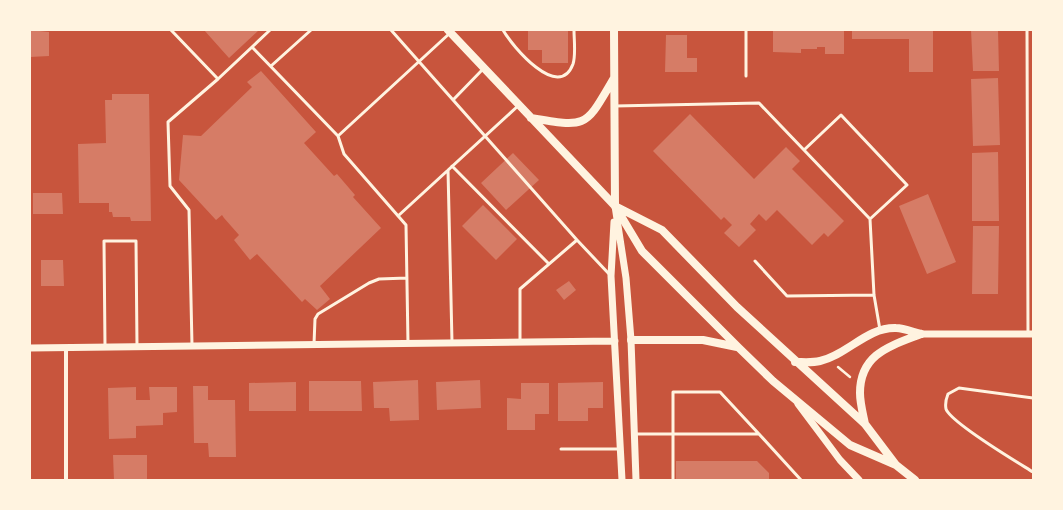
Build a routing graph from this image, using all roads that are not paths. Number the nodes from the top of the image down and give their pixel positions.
1 (171, 30) edge
2 (270, 30) edge
3 (312, 30) edge
4 (392, 30) edge
5 (503, 30) edge
6 (574, 30) edge
7 (614, 30) edge
8 (746, 30) edge
9 (1027, 30) edge
10 (449, 31) edge
11 (252, 47) junction
12 (419, 61) junction
13 (271, 66) junction
14 (484, 68) junction
15 (746, 76) dead end
16 (1027, 76) junction
17 (1033, 76) edge
18 (614, 77) junction
19 (218, 79) junction
20 (453, 100) junction
21 (519, 105) junction
22 (615, 106) junction
23 (531, 118) junction
24 (338, 136) junction
25 (485, 136) junction
26 (804, 150) junction
27 (452, 166) junction
28 (448, 170) junction
29 (614, 206) junction
30 (398, 216) junction
31 (870, 219) junction
32 (577, 240) junction
33 (755, 261) dead end
34 (549, 264) junction
35 (612, 276) junction
36 (407, 278) junction
37 (874, 295) junction
38 (880, 331) junction
39 (921, 334) junction
40 (1030, 334) edge
41 (631, 340) junction
42 (520, 341) junction
43 (614, 341) junction
44 (452, 342) junction
45 (408, 343) junction
46 (314, 344) junction
47 (192, 345) junction
48 (105, 346) junction
49 (137, 346) junction
50 (66, 347) junction
51 (30, 348) edge
52 (739, 348) junction
53 (795, 362) junction
54 (793, 398) junction
55 (1033, 398) edge
56 (865, 424) junction
57 (635, 434) junction
58 (674, 434) junction
59 (759, 434) junction
60 (561, 449) dead end
61 (620, 449) junction
62 (896, 465) junction
63 (1033, 472) edge
64 (66, 480) edge
65 (622, 480) edge
66 (636, 480) edge
67 (673, 480) edge
68 (801, 480) edge
69 (859, 480) edge
70 (915, 480) edge

1 - 19 lane
2 - 11 lane
3 - 13 lane
4 - 12 lane
5 - 6 lane
7 - 18 main road
8 - 15 lane
9 - 16 lane
10 - 12 lane
10 - 14 main road
11 - 13 lane
11 - 19 lane
12 - 20 lane
12 - 24 lane
13 - 24 lane
14 - 20 lane
14 - 21 main road
16 - 17 lane
16 - 40 lane
18 - 22 main road
18 - 23 main road
19 - 47 lane
20 - 25 lane
21 - 23 main road
21 - 25 lane
22 - 26 lane
22 - 29 main road
23 - 29 main road
24 - 30 lane
25 - 27 lane
25 - 32 lane
26 - 31 lane
26 - 31 lane
27 - 28 lane
27 - 34 lane
28 - 30 lane
28 - 44 lane
29 - 35 street
29 - 41 street
29 - 52 main road
29 - 53 main road
30 - 36 lane
31 - 37 lane
32 - 34 lane
32 - 35 lane
33 - 37 lane
34 - 42 lane
35 - 43 street
36 - 45 lane
36 - 46 lane
37 - 38 lane
38 - 39 main road
38 - 53 main road
39 - 40 street
39 - 56 main road
41 - 52 main road
41 - 57 street
42 - 43 street
42 - 44 street
43 - 61 street
44 - 45 street
45 - 46 street
46 - 47 street
47 - 49 street
48 - 49 street
48 - 49 lane
48 - 50 street
50 - 51 street
50 - 64 street
52 - 54 main road
53 - 56 main road
54 - 62 main road
54 - 69 street
55 - 63 lane
56 - 62 main road
57 - 58 lane
57 - 66 street
58 - 59 lane
58 - 59 lane
58 - 67 lane
59 - 68 lane
60 - 61 lane
61 - 65 street
62 - 70 main road

